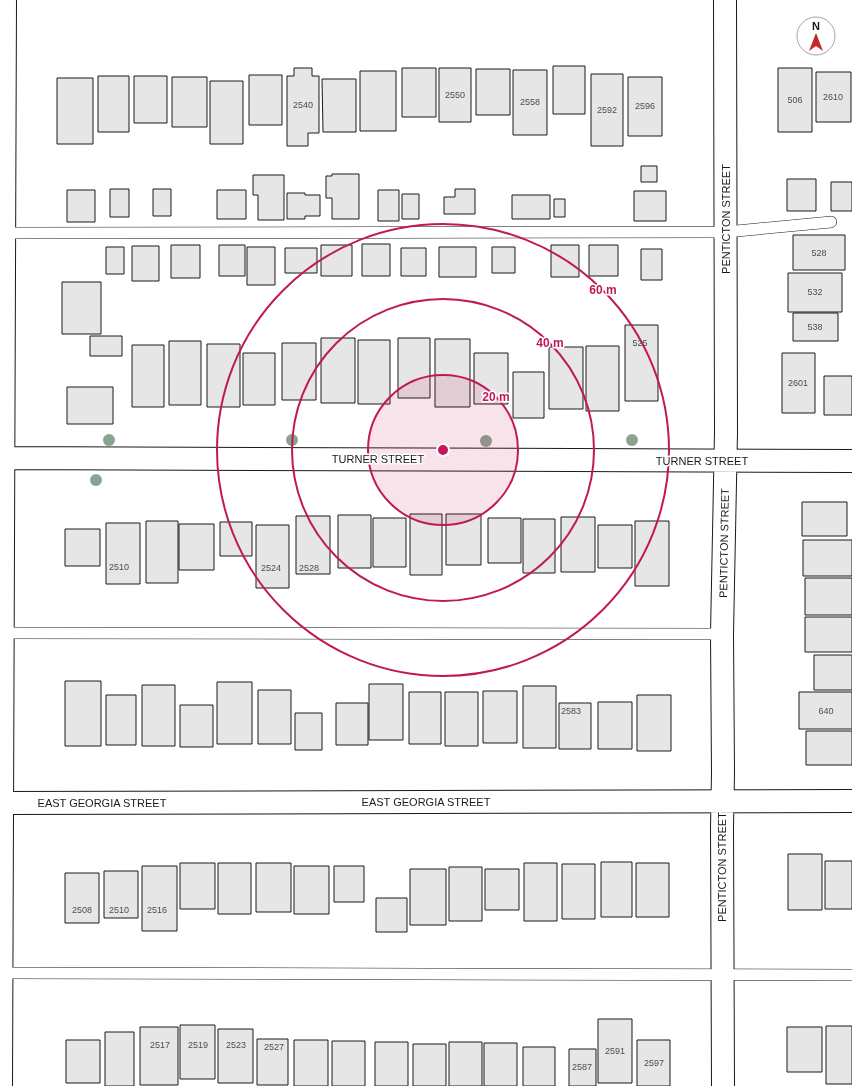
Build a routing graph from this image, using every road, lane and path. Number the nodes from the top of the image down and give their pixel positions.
1 (5, 0) edge
2 (725, 0) edge
3 (831, 222) dead end
4 (726, 232) junction
5 (2, 233) edge
6 (2, 458) edge
7 (725, 461) junction
8 (852, 461) edge
9 (2, 633) edge
10 (722, 634) junction
11 (852, 801) edge
12 (722, 802) junction
13 (1, 803) edge
14 (1, 973) edge
15 (723, 974) junction
16 (852, 975) edge
17 (1, 1086) edge
18 (723, 1086) edge

1 - 5 street
2 - 4 street, PENTICTON STREET
3 - 4 lane
4 - 5 lane
4 - 7 street, PENTICTON STREET
5 - 6 street
6 - 7 street, TURNER STREET
6 - 9 street
7 - 8 street, TURNER STREET
7 - 10 street, PENTICTON STREET
9 - 10 lane
9 - 13 street
10 - 12 street, PENTICTON STREET
11 - 12 street, EAST GEORGIA STREET
12 - 13 street, EAST GEORGIA STREET
12 - 15 street, PENTICTON STREET
13 - 14 street
14 - 15 lane
14 - 17 street
15 - 16 lane
15 - 18 street, PENTICTON STREET

